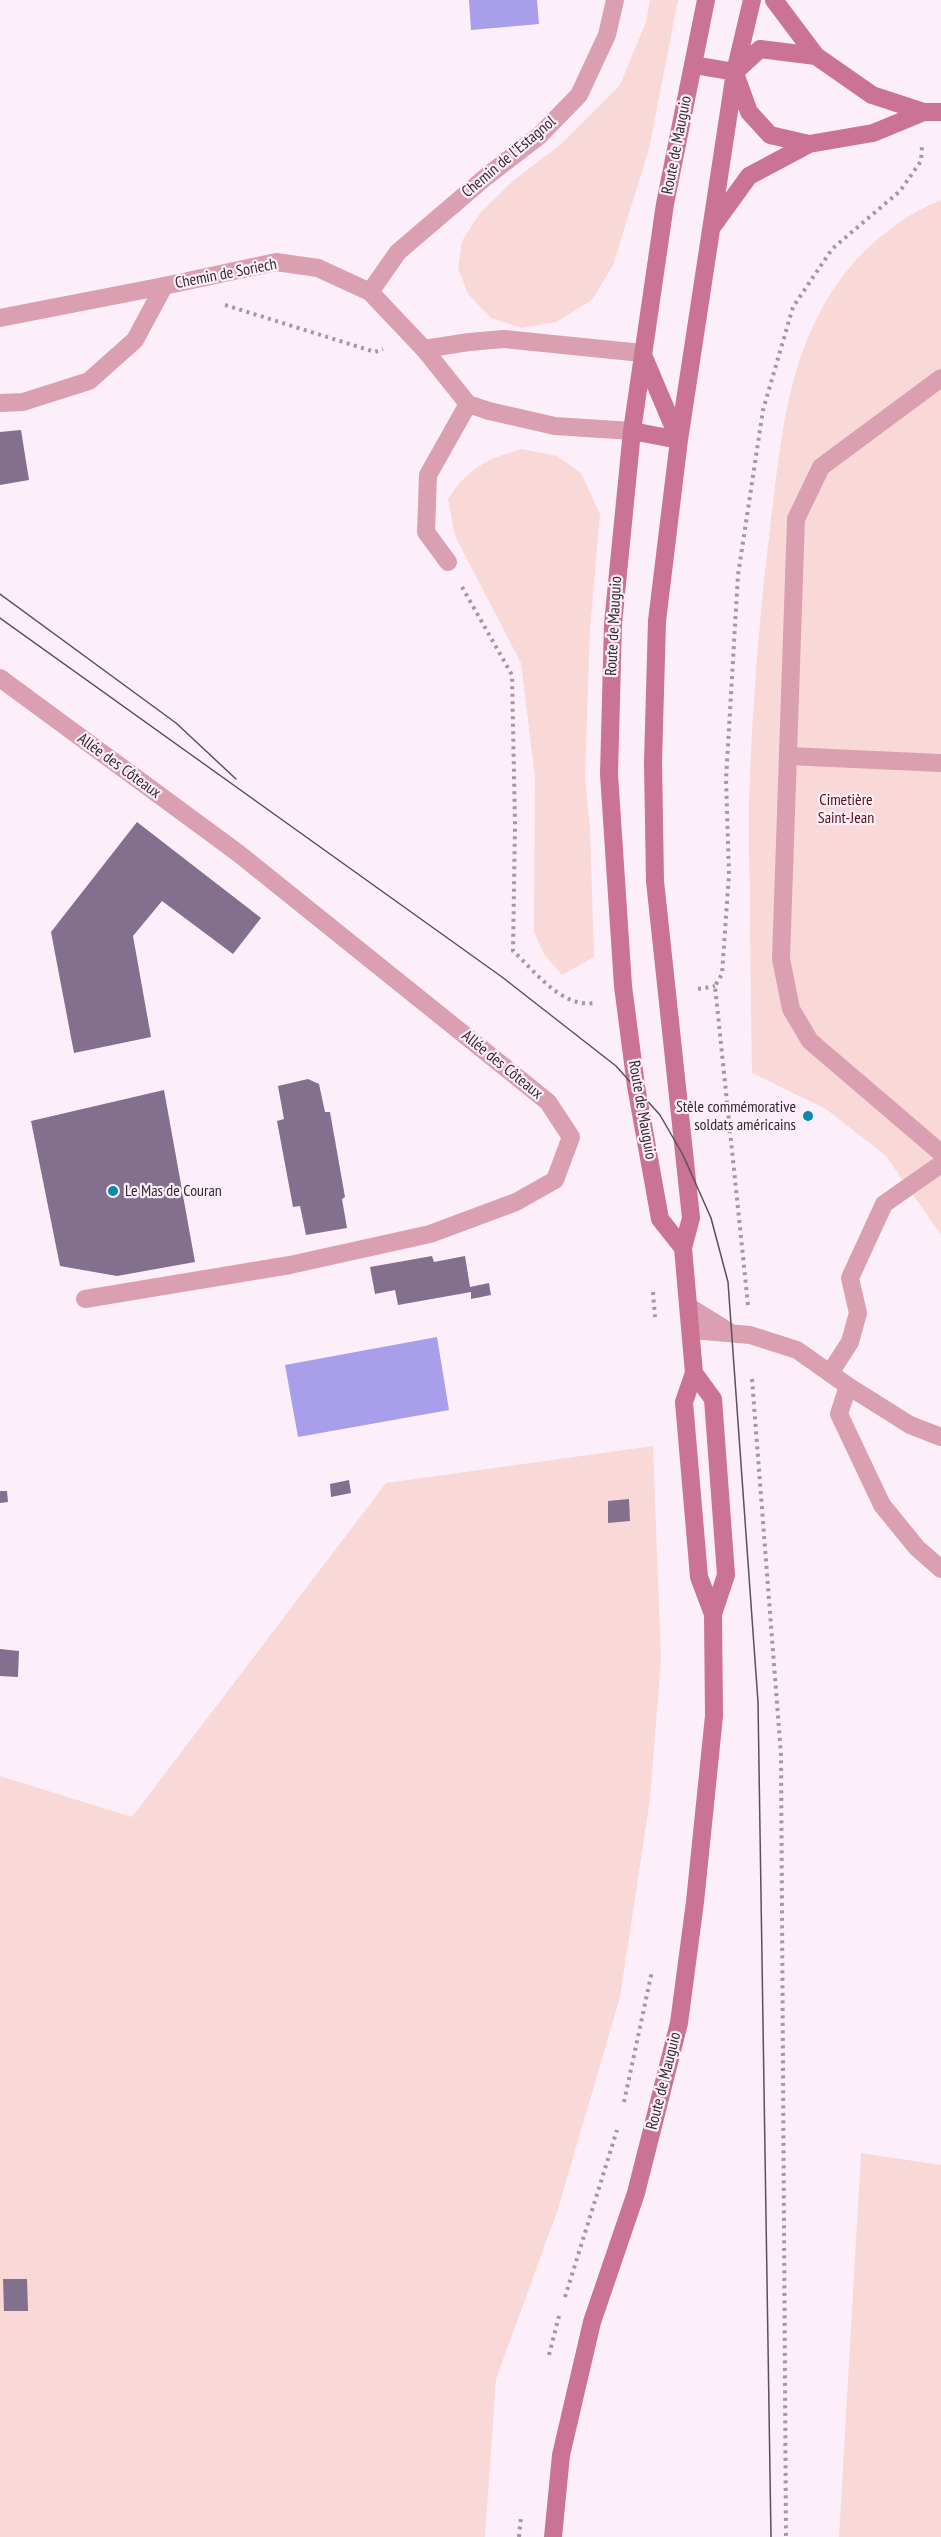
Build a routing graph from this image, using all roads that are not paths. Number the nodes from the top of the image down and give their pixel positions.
1 (615, 0) edge
2 (706, 0) edge
3 (752, 0) edge
4 (774, 0) edge
5 (816, 56) junction
6 (694, 65) junction
7 (735, 72) junction
8 (932, 112) edge
9 (809, 144) junction
10 (711, 229) junction
11 (164, 286) junction
12 (370, 292) junction
13 (0, 318) edge
14 (424, 349) junction
15 (642, 354) junction
16 (941, 378) edge
17 (0, 403) edge
18 (468, 404) junction
19 (632, 431) junction
20 (679, 440) junction
21 (448, 562) road end
22 (0, 678) edge
23 (788, 756) junction
24 (941, 764) edge
25 (941, 1153) edge
26 (941, 1164) edge
27 (683, 1248) junction
28 (85, 1299) dead end
29 (689, 1307) junction
30 (692, 1330) junction
31 (732, 1334) junction
32 (694, 1373) junction
33 (830, 1373) junction
34 (848, 1386) junction
35 (941, 1437) edge
36 (941, 1569) edge
37 (713, 1614) junction
38 (553, 2537) edge

1 - 12 street, Chemin de l'Estagnol
2 - 6 main road, Route de Mauguio
3 - 7 main road, Route de Mauguio
4 - 5 main road
5 - 7 main road
5 - 8 main road
6 - 7 main road
6 - 15 main road, Route de Mauguio
7 - 9 main road
7 - 10 main road, Route de Mauguio
8 - 9 main road
9 - 10 main road
10 - 20 main road, Route de Mauguio
11 - 12 street, Chemin de Soriech
11 - 13 street, Chemin de Soriech
11 - 17 street
12 - 14 street, Chemin de Soriech
14 - 15 street
14 - 18 street, Chemin de Soriech
15 - 19 main road, Route de Mauguio
15 - 20 main road
16 - 23 street
18 - 19 street
18 - 21 street
19 - 20 main road
19 - 27 main road, Route de Mauguio
20 - 27 main road, Route de Mauguio
22 - 28 street, Allée des Côteaux
23 - 24 street
23 - 25 street
26 - 33 street
27 - 29 main road, Route de Mauguio
29 - 30 main road, Route de Mauguio
29 - 31 street
30 - 31 street
30 - 32 main road, Route de Mauguio
31 - 33 street
32 - 37 main road, Route de Mauguio
32 - 37 main road, Route de Mauguio
33 - 34 street
34 - 35 street
34 - 36 street
37 - 38 main road, Route de Mauguio

